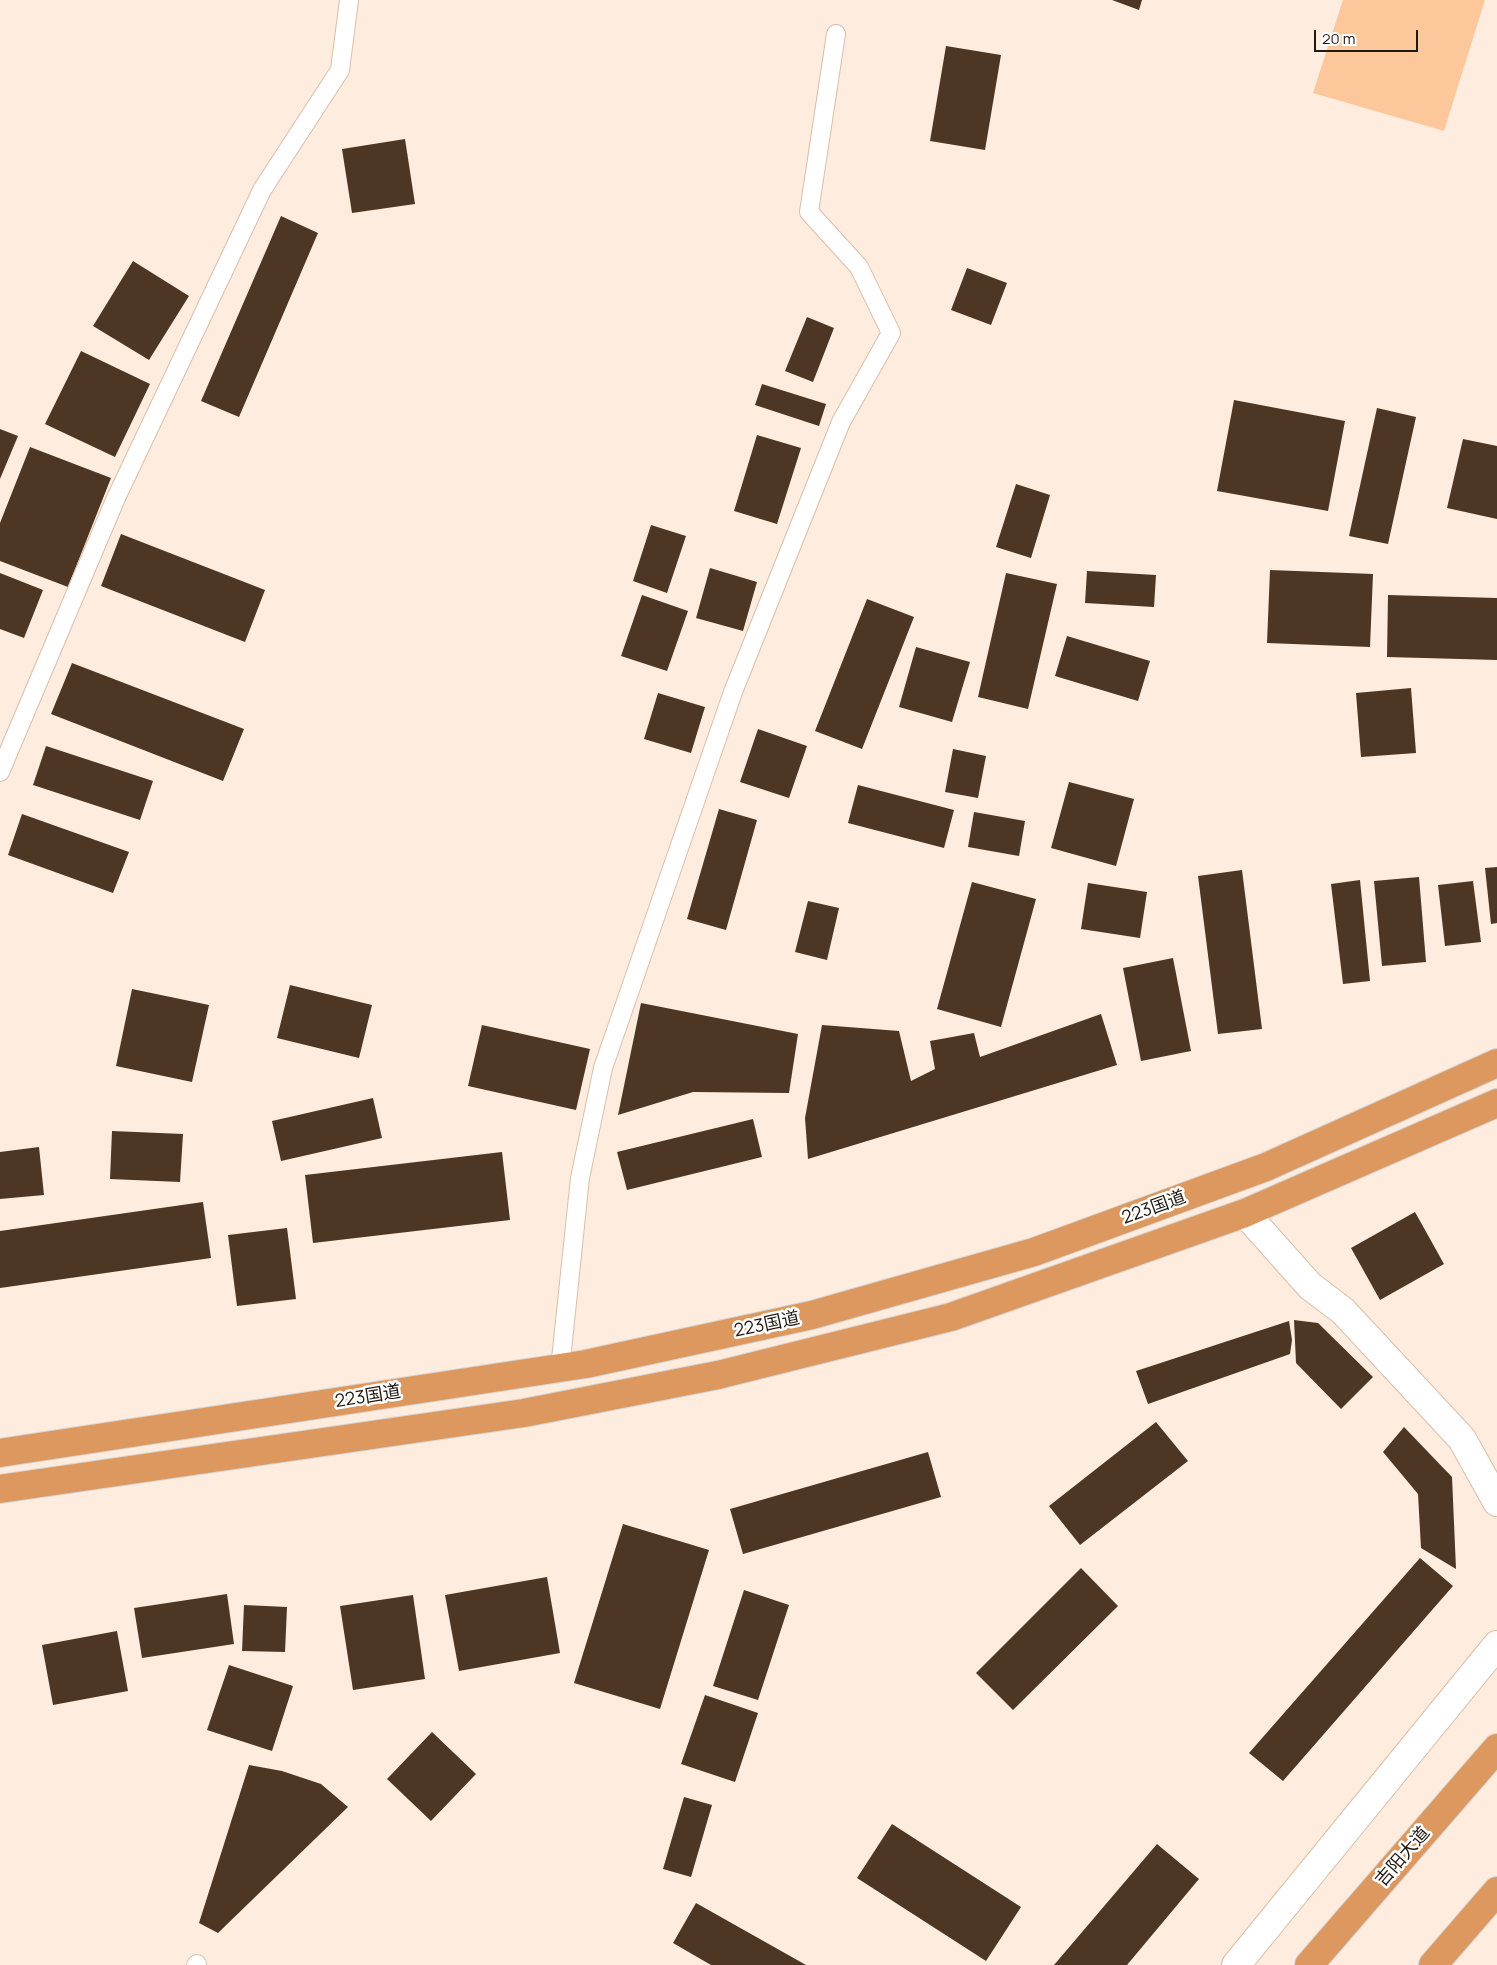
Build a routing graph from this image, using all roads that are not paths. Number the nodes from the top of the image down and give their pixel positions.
1 (349, 0) edge
2 (836, 34) dead end
3 (0, 772) edge
4 (1497, 1063) edge
5 (1497, 1103) edge
6 (1245, 1213) junction
7 (560, 1369) junction
8 (0, 1453) edge
9 (0, 1489) edge
10 (1497, 1502) edge
11 (1497, 1644) edge
12 (1497, 1748) edge
13 (1497, 1891) edge
14 (1236, 1965) edge
15 (1309, 1965) edge
16 (1433, 1965) edge

1 - 3 lane
2 - 7 lane
4 - 7 highway, 223国道
5 - 6 highway, 223国道
6 - 9 highway, 223国道
6 - 10 street
7 - 8 highway, 223国道
11 - 14 street
12 - 15 highway, 吉阳大道
13 - 16 highway

